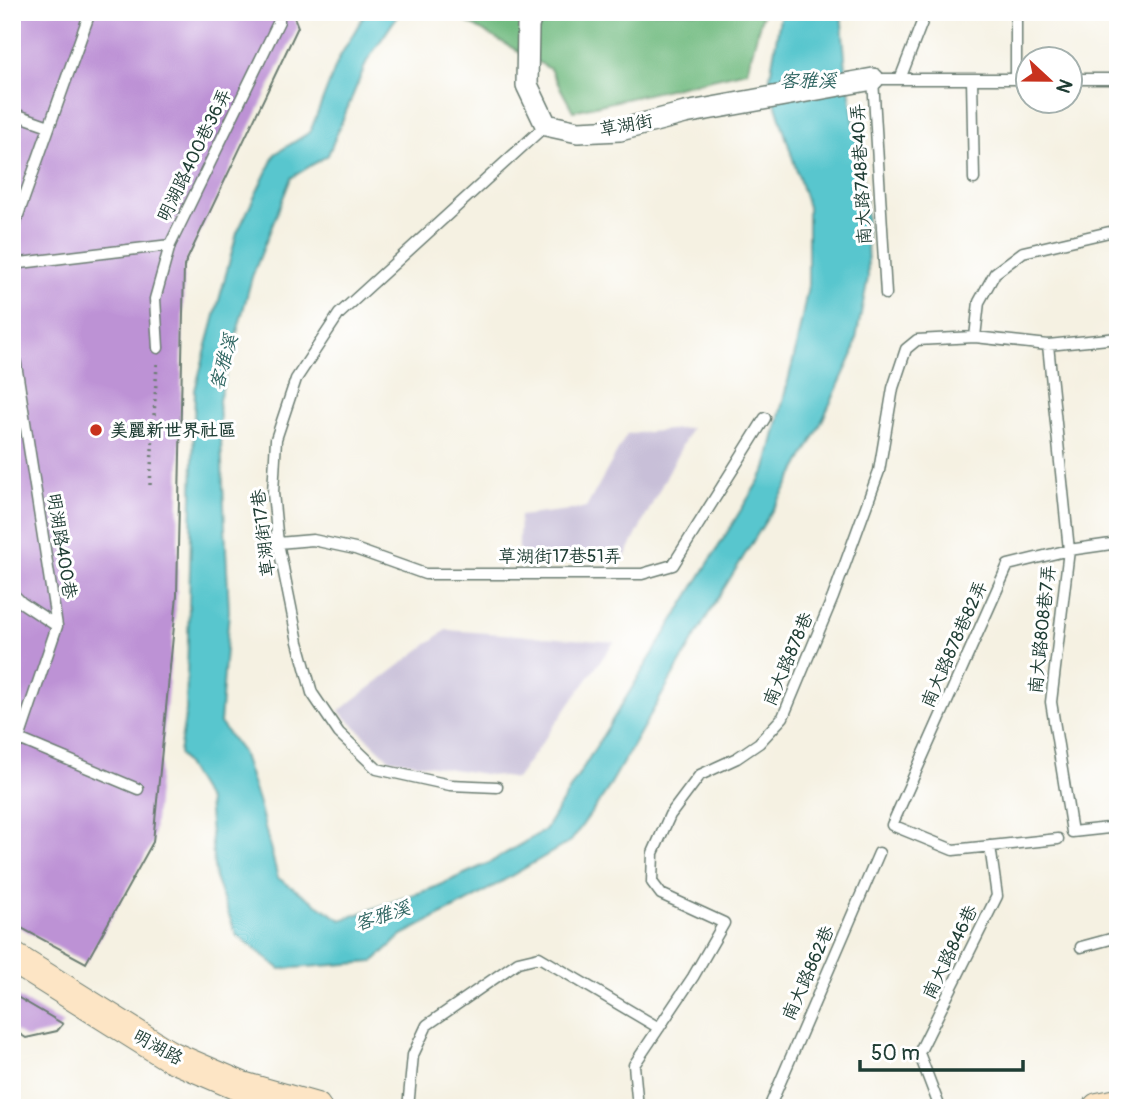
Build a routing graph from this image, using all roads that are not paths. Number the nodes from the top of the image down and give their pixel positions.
1 (90, 12) edge
2 (278, 12) edge
3 (533, 12) edge
4 (926, 12) edge
5 (1016, 12) edge
6 (1016, 46) edge
7 (873, 79) junction
8 (900, 79) junction
9 (972, 79) junction
10 (1014, 79) edge
11 (1084, 79) edge
12 (1118, 79) edge
13 (12, 113) edge
14 (546, 125) junction
15 (49, 126) junction
16 (974, 179) dead end
17 (1118, 230) edge
18 (12, 232) edge
19 (170, 245) junction
20 (12, 264) edge
21 (886, 294) dead end
22 (975, 337) junction
23 (1118, 338) edge
24 (12, 339) edge
25 (1048, 345) junction
26 (158, 348) road end
27 (765, 418) dead end
28 (278, 543) junction
29 (1118, 543) edge
30 (1069, 550) junction
31 (12, 593) edge
32 (57, 626) junction
33 (19, 739) junction
34 (12, 752) edge
35 (498, 787) dead end
36 (138, 789) dead end
37 (1118, 827) edge
38 (1058, 839) dead end
39 (990, 846) junction
40 (879, 853) dead end
41 (1118, 937) edge
42 (1081, 947) dead end
43 (12, 957) edge
44 (659, 1028) junction
45 (1118, 1104) edge
46 (316, 1108) edge
47 (408, 1108) edge
48 (638, 1108) edge
49 (769, 1108) edge
50 (940, 1108) edge
51 (1098, 1108) edge

1 - 15 lane
2 - 19 lane, 明湖路400巷36弄
3 - 14 street
4 - 8 lane
5 - 6 lane
7 - 8 lane, 南大路748巷40弄
7 - 14 street, 草湖街
7 - 21 lane, 南大路748巷40弄
8 - 9 lane, 南大路748巷40弄
9 - 10 lane, 南大路748巷40弄
9 - 16 lane
11 - 12 lane
13 - 15 lane
14 - 28 lane, 草湖街17巷
15 - 18 lane
17 - 22 lane
19 - 20 lane, 明湖路400巷36弄
19 - 26 lane
22 - 25 lane, 南大路878巷
22 - 44 lane, 南大路878巷
23 - 25 lane, 南大路878巷
24 - 32 lane, 明湖路400巷
25 - 30 lane
27 - 28 lane, 草湖街17巷51弄
28 - 35 lane, 草湖街17巷
29 - 30 lane
30 - 37 lane, 南大路808巷7弄
30 - 39 lane, 南大路878巷82弄
31 - 32 lane
32 - 33 lane, 明湖路400巷
33 - 34 lane, 明湖路400巷
33 - 36 lane
38 - 39 lane, 南大路878巷82弄
39 - 50 lane, 南大路846巷
40 - 49 lane, 南大路862巷
41 - 42 lane
43 - 46 main road, 明湖路
44 - 47 lane
44 - 48 lane, 南大路878巷
45 - 51 main road

